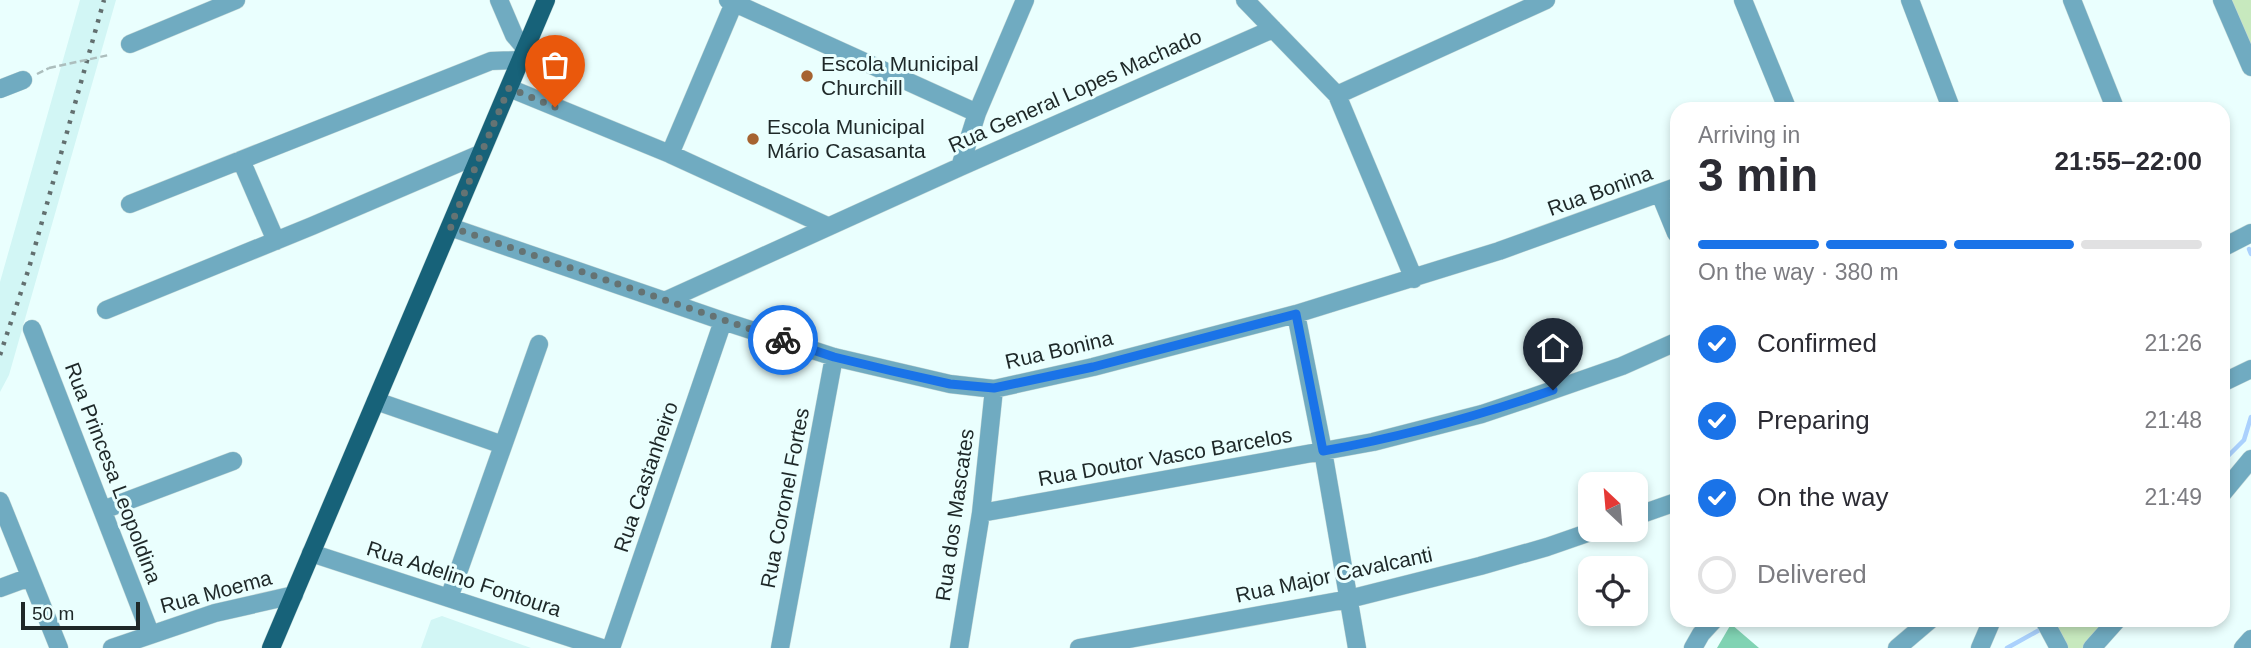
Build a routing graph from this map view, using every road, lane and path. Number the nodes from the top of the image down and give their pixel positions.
1 (236, 0) edge
2 (499, 0) edge
3 (546, 0) edge
4 (1025, 0) edge
5 (1245, 0) edge
6 (1546, 0) edge
7 (1743, 0) edge
8 (1910, 0) edge
9 (2073, 0) edge
10 (2222, 0) edge
11 (731, 1) edge
12 (1273, 29) junction
13 (130, 44) dead end
14 (523, 54) junction
15 (109, 55) dead end
16 (2251, 67) edge
17 (49, 68) dead end
18 (23, 80) dead end
19 (509, 88) junction
20 (0, 89) edge
21 (1337, 95) junction
22 (1785, 102) edge
23 (1949, 102) edge
24 (2113, 102) edge
25 (977, 114) junction
26 (480, 154) junction
27 (670, 154) junction
28 (241, 160) junction
29 (960, 167) junction
30 (1668, 190) edge
31 (130, 204) dead end
32 (827, 226) junction
33 (450, 227) junction
34 (2251, 233) edge
35 (276, 241) junction
36 (2230, 244) edge
37 (1414, 279) junction
38 (667, 300) junction
39 (106, 310) dead end
40 (1296, 314) junction
41 (723, 321) junction
42 (33, 329) dead end
43 (539, 344) dead end
44 (1670, 345) edge
45 (834, 357) junction
46 (2251, 369) edge
47 (2230, 380) edge
48 (994, 388) junction
49 (376, 401) junction
50 (503, 445) junction
51 (1323, 451) junction
52 (2251, 459) edge
53 (233, 461) dead end
54 (2230, 484) edge
55 (0, 501) edge
56 (1670, 504) edge
57 (103, 510) junction
58 (1648, 512) edge
59 (981, 513) junction
60 (1578, 536) edge
61 (311, 553) junction
62 (30, 577) junction
63 (0, 588) edge
64 (294, 595) junction
65 (449, 598) junction
66 (1349, 599) junction
67 (1708, 627) edge
68 (1922, 627) edge
69 (1989, 627) edge
70 (2112, 627) edge
71 (150, 633) junction
72 (2251, 639) edge
73 (59, 648) edge
74 (112, 648) edge
75 (271, 648) edge
76 (602, 648) edge
77 (611, 648) edge
78 (780, 648) edge
79 (959, 648) edge
80 (1079, 648) edge
81 (1357, 648) edge
82 (1693, 648) edge
83 (1897, 648) edge
84 (1980, 648) edge
85 (2092, 648) edge
86 (2243, 648) edge

1 - 13 street
2 - 14 street
3 - 14 main road
4 - 25 street
5 - 12 street
6 - 21 street
7 - 22 street
8 - 23 street
9 - 24 street
10 - 16 street
11 - 25 street
11 - 27 street
12 - 21 street
12 - 29 street, Rua General Lopes Machado
14 - 19 main road
14 - 28 street
15 - 17 path, bridge
18 - 20 street
19 - 26 main road
19 - 27 street
21 - 37 street
25 - 29 street
26 - 33 main road
26 - 35 street
27 - 32 street
28 - 31 street
28 - 35 street
29 - 32 street, Rua General Lopes Machado
30 - 37 street, Rua Bonina
32 - 38 street, Rua General Lopes Machado
33 - 38 street, Rua Bonina
33 - 49 main road
34 - 36 street
35 - 39 street
37 - 40 street, Rua Bonina
38 - 41 street, Rua Bonina
40 - 48 street, Rua Bonina
40 - 51 street
41 - 45 street, Rua Bonina
41 - 77 street, Rua Castanheiro
42 - 57 street, Rua Princesa Leopoldina
43 - 50 street
44 - 51 street, Rua Doutor Vasco Barcelos
45 - 48 street, Rua Bonina
45 - 78 street, Rua Coronel Fortes
46 - 47 street
48 - 59 street, Rua dos Mascates
49 - 50 street
49 - 61 main road
50 - 65 street
51 - 59 street, Rua Doutor Vasco Barcelos
51 - 66 street
52 - 54 street
53 - 57 street
55 - 62 street
56 - 58 street
57 - 71 street, Rua Princesa Leopoldina
59 - 79 street, Rua dos Mascates
60 - 66 street, Rua Major Cavalcanti
61 - 64 main road
61 - 65 street, Rua Adelino Fontoura
62 - 63 street
62 - 73 street
64 - 71 street, Rua Moema
64 - 75 main road
65 - 76 street, Rua Adelino Fontoura
66 - 80 street, Rua Major Cavalcanti
66 - 81 street
67 - 82 street
68 - 83 street
69 - 84 street
70 - 85 street
71 - 74 street, Rua Moema
72 - 86 street

